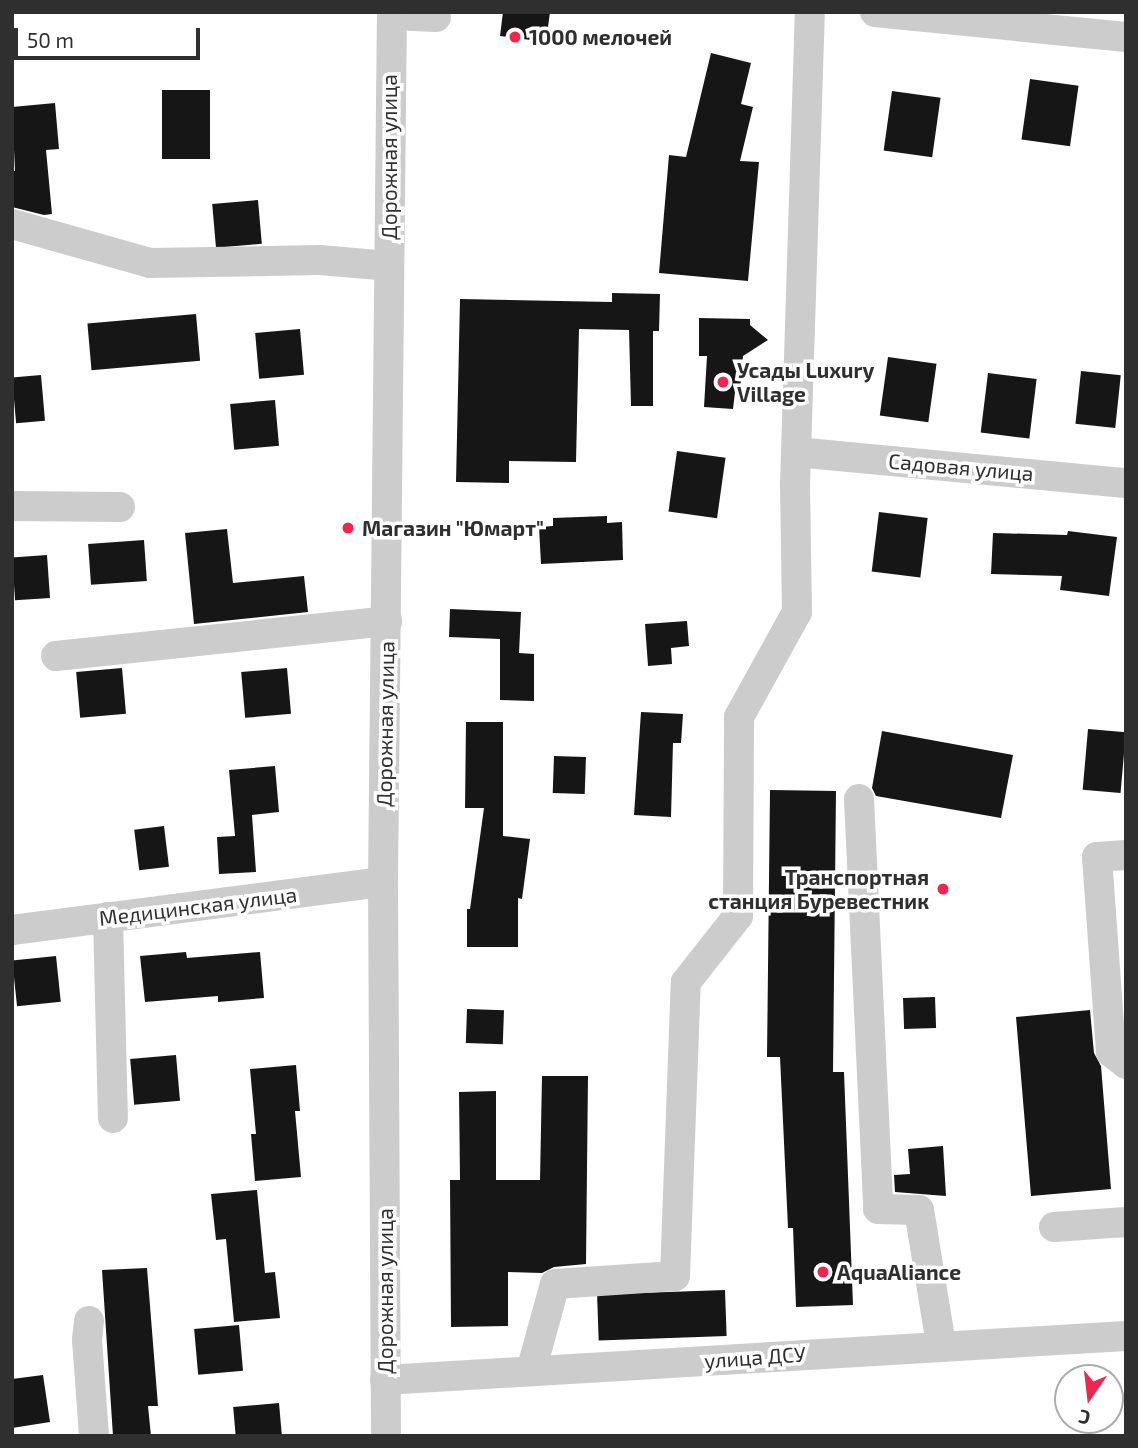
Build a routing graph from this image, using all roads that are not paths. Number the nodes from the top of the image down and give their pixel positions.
1 (810, 12) edge
2 (875, 12) edge
3 (392, 13) edge
4 (436, 17) dead end
5 (1126, 37) edge
6 (12, 224) edge
7 (388, 265) junction
8 (796, 452) junction
9 (1126, 483) edge
10 (12, 506) edge
11 (120, 507) dead end
12 (387, 621) junction
13 (56, 656) dead end
14 (859, 799) dead end
15 (1126, 855) edge
16 (383, 882) junction
17 (108, 917) junction
18 (12, 929) edge
19 (1126, 1064) edge
20 (113, 1118) dead end
21 (1126, 1222) edge
22 (1054, 1227) dead end
23 (89, 1321) dead end
24 (1126, 1336) edge
25 (941, 1345) junction
26 (531, 1371) junction
27 (385, 1380) junction
28 (94, 1436) edge
29 (386, 1436) edge

1 - 8 street
2 - 5 street
3 - 4 street
3 - 7 street, Дорожная улица
6 - 7 street
7 - 12 street, Дорожная улица
8 - 9 street, Садовая улица
8 - 26 street
10 - 11 street
12 - 13 street
12 - 16 street, Дорожная улица
14 - 25 street
15 - 19 street
16 - 17 street, Медицинская улица
16 - 27 street, Дорожная улица
17 - 18 street, Медицинская улица
17 - 20 street
21 - 22 street
23 - 28 street
24 - 25 street, улица ДСУ
25 - 26 street, улица ДСУ
26 - 27 street, улица ДСУ
27 - 29 street, Дорожная улица

